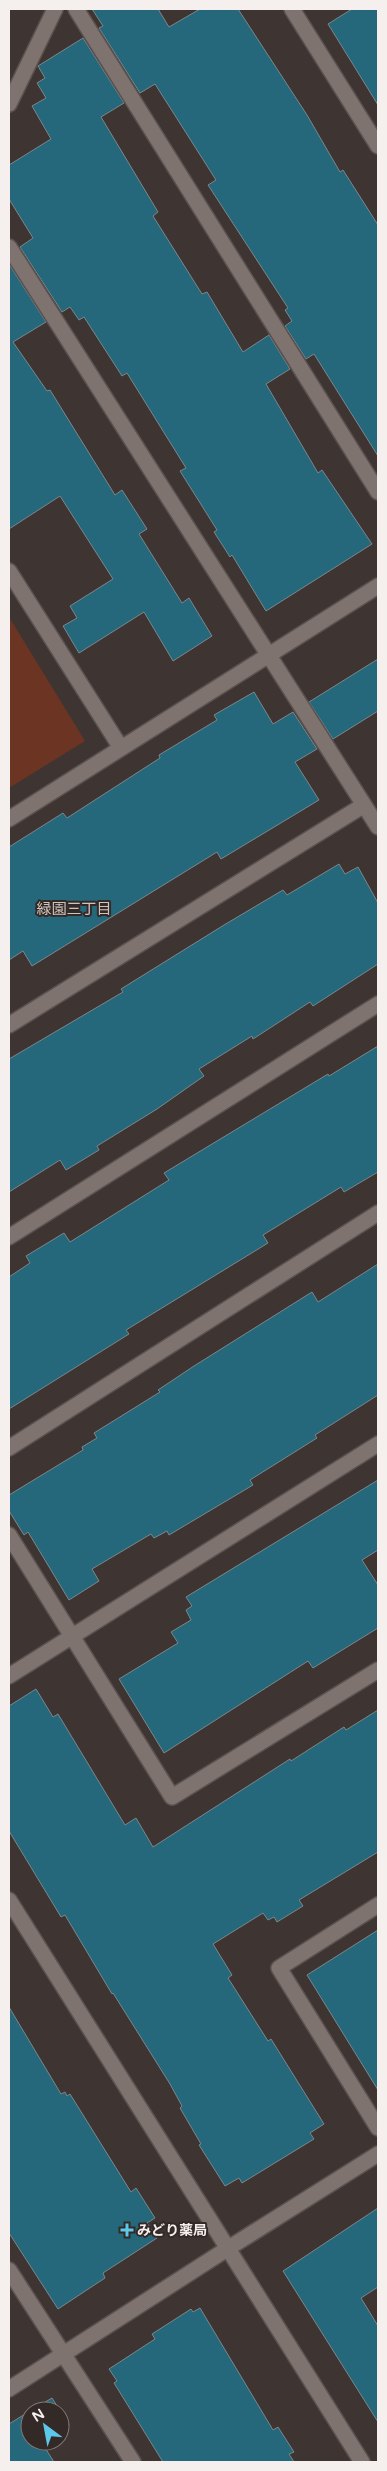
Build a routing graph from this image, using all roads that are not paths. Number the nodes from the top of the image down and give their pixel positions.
1 (55, 9) edge
2 (76, 9) edge
3 (292, 9) edge
4 (9, 104) edge
5 (378, 146) edge
6 (9, 247) edge
7 (378, 492) edge
8 (9, 571) edge
9 (378, 586) edge
10 (269, 655) junction
11 (121, 748) junction
12 (364, 805) junction
13 (9, 818) edge
14 (378, 827) edge
15 (378, 1004) edge
16 (9, 1025) edge
17 (378, 1213) edge
18 (9, 1237) edge
19 (378, 1444) edge
20 (9, 1448) edge
21 (9, 1536) edge
22 (72, 1636) junction
23 (378, 1670) edge
24 (9, 1676) edge
25 (9, 1900) edge
26 (378, 1906) edge
27 (378, 2128) edge
28 (378, 2154) edge
29 (228, 2248) junction
30 (9, 2270) edge
31 (64, 2354) junction
32 (9, 2389) edge
33 (132, 2462) edge
34 (362, 2462) edge

1 - 4 street
2 - 7 street
3 - 5 street
6 - 10 street
8 - 11 street
9 - 10 street
10 - 11 street
10 - 12 street
11 - 13 street
12 - 14 street
12 - 16 street
15 - 18 street
17 - 20 street
19 - 22 street
21 - 22 street
22 - 23 street
22 - 24 street
25 - 29 street
26 - 27 street
28 - 29 street
29 - 31 street
29 - 34 street
30 - 31 street
31 - 32 street
31 - 33 street

